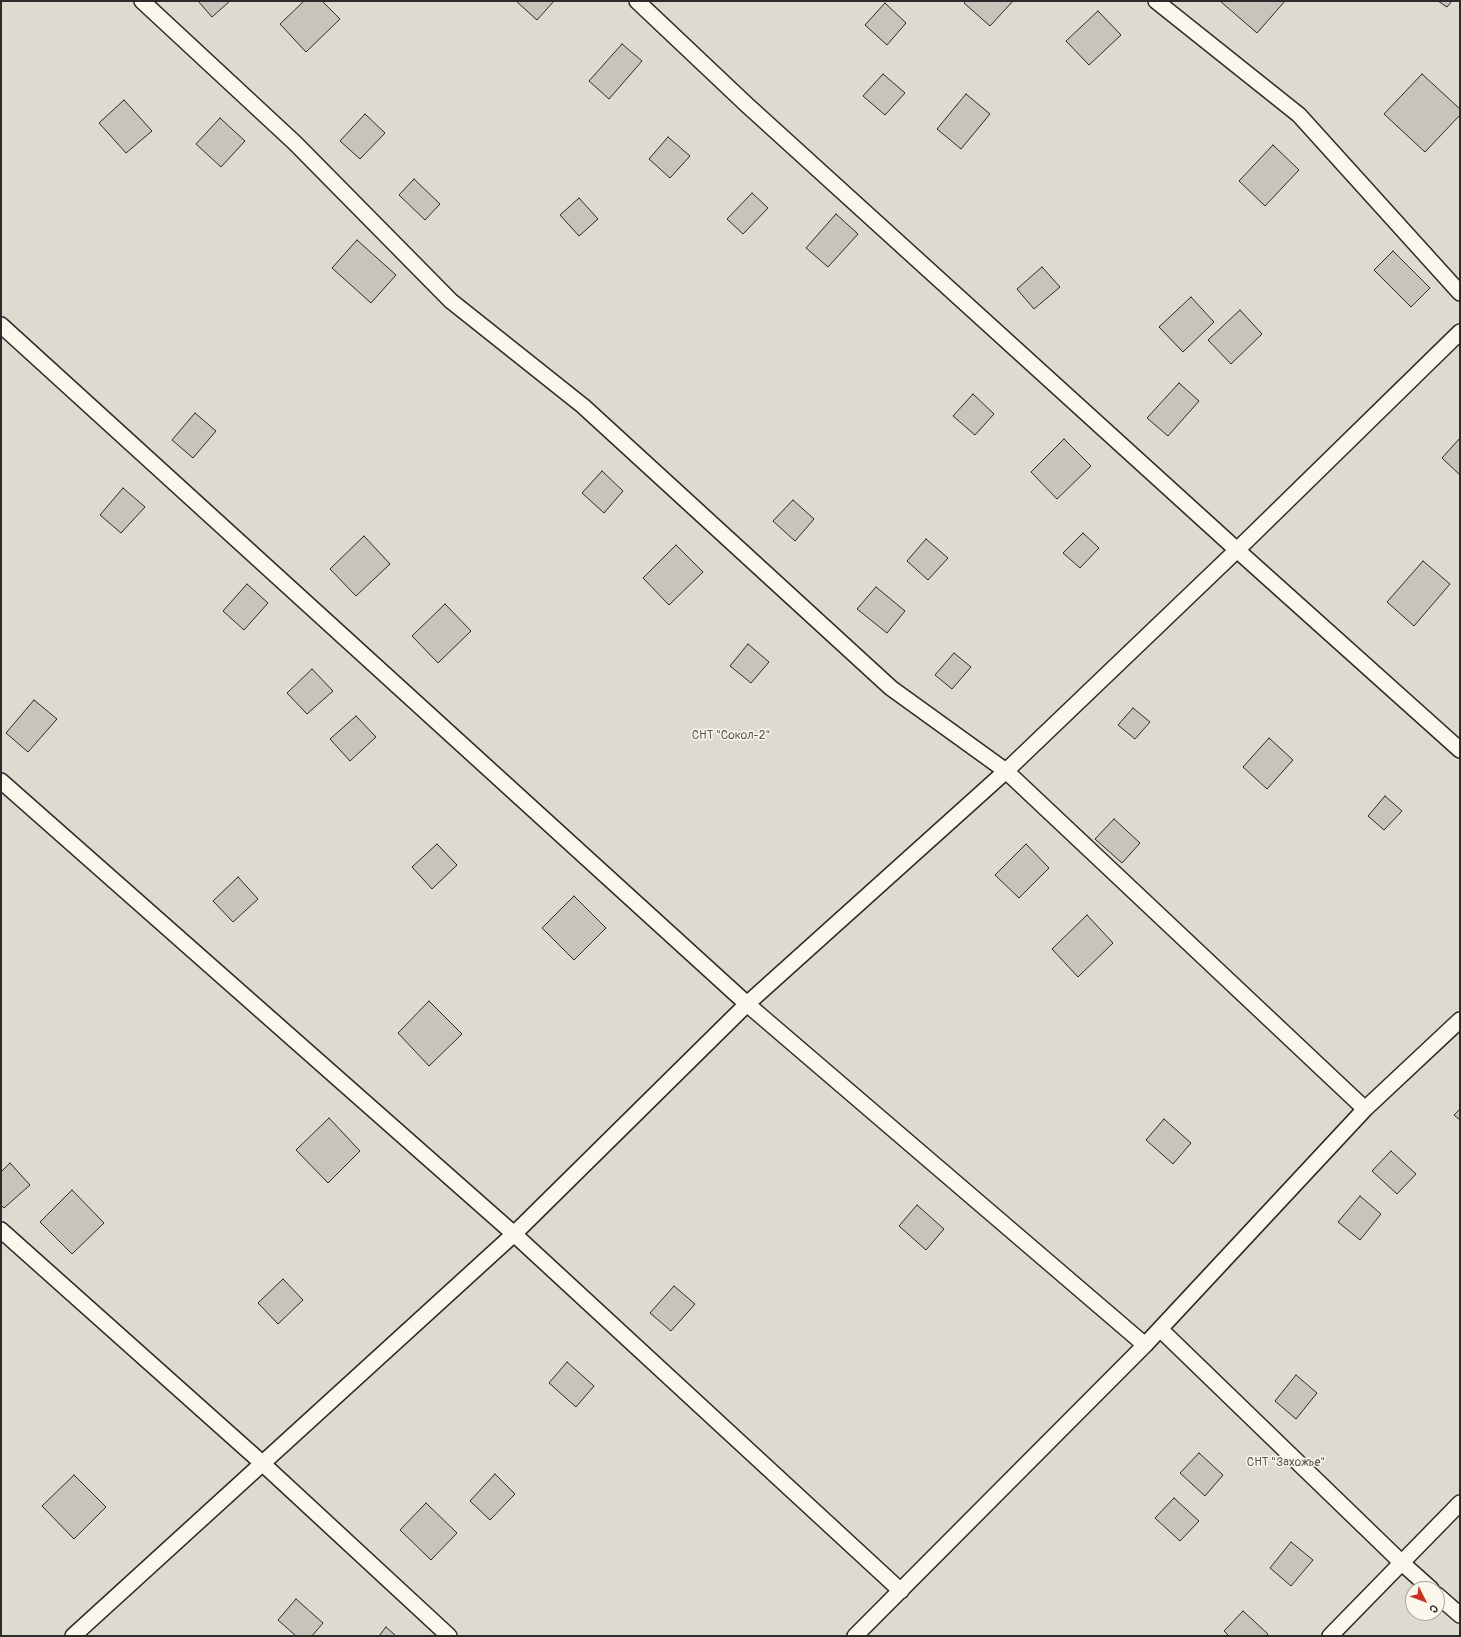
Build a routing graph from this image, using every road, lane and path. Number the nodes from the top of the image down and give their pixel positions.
1 (142, 1) edge
2 (636, 1) edge
3 (1156, 1) edge
4 (1460, 293) edge
5 (1, 325) edge
6 (1460, 332) edge
7 (1237, 550) junction
8 (1460, 750) edge
9 (1006, 771) junction
10 (1, 781) edge
11 (747, 1004) junction
12 (1460, 1020) edge
13 (1365, 1109) junction
14 (1, 1230) edge
15 (514, 1234) junction
16 (1160, 1329) junction
17 (1146, 1345) junction
18 (262, 1463) junction
19 (1460, 1502) edge
20 (1402, 1563) junction
21 (1422, 1581) edge
22 (901, 1591) junction
23 (1445, 1602) edge
24 (1460, 1616) edge
25 (74, 1636) edge
26 (449, 1636) edge
27 (855, 1636) edge
28 (1330, 1636) edge

1 - 9 lane
2 - 7 lane
3 - 4 lane
5 - 11 lane
6 - 7 lane
7 - 8 lane
7 - 9 lane
9 - 11 lane
9 - 13 lane
10 - 15 lane
11 - 15 lane
11 - 17 lane
12 - 13 lane
13 - 16 lane
14 - 18 lane
15 - 18 lane
15 - 22 lane
16 - 17 lane
16 - 20 lane
17 - 22 lane
18 - 25 lane
18 - 26 lane
19 - 20 lane
20 - 21 lane
20 - 28 lane
22 - 27 lane
23 - 24 lane

